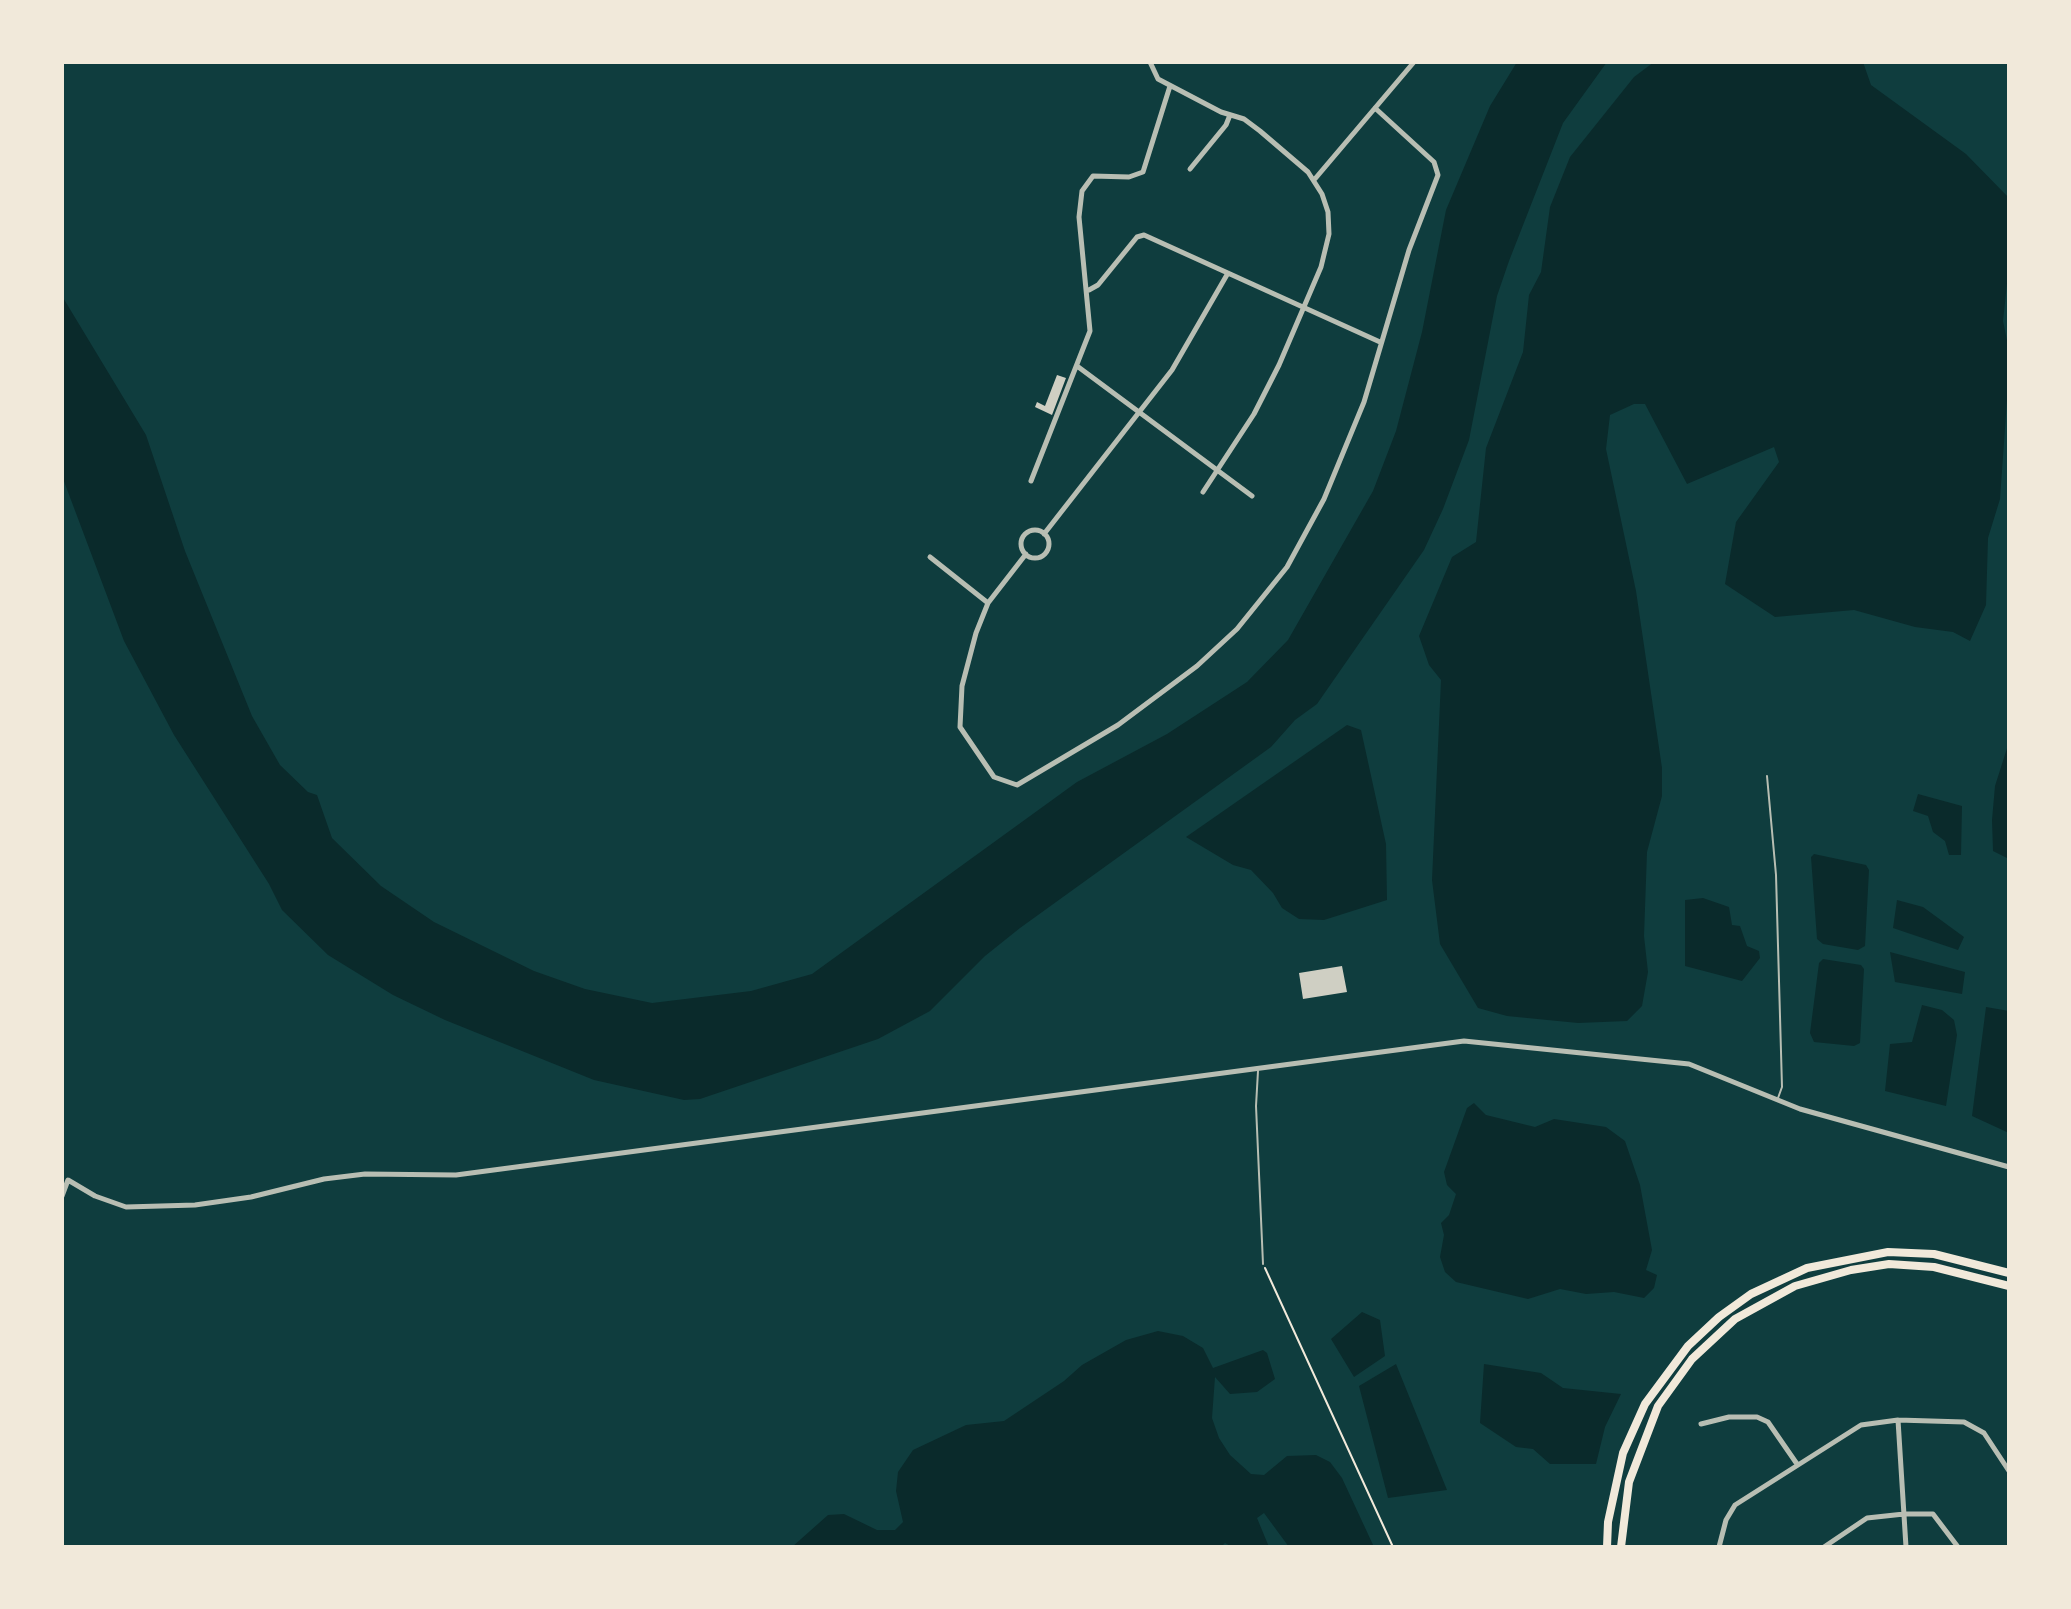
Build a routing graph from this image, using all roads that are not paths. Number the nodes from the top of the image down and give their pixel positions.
1 (1150, 62) edge
2 (1414, 62) edge
3 (1170, 86) junction
4 (1375, 108) junction
5 (1230, 115) junction
6 (1190, 169) dead end
7 (1314, 180) junction
8 (1228, 273) junction
9 (1089, 290) junction
10 (1304, 307) junction
11 (1380, 342) junction
12 (1077, 366) junction
13 (1139, 414) junction
14 (1218, 472) junction
15 (1031, 481) dead end
16 (1203, 492) dead end
17 (1252, 496) dead end
18 (1044, 534) junction
19 (1026, 554) junction
20 (930, 557) dead end
21 (988, 603) junction
22 (1767, 776) dead end
23 (1259, 1069) junction
24 (1776, 1101) junction
25 (2009, 1167) edge
26 (62, 1196) edge
27 (1263, 1264) road end
28 (2009, 1273) edge
29 (2009, 1286) edge
30 (1898, 1420) junction
31 (1701, 1424) dead end
32 (1797, 1464) junction
33 (2009, 1471) edge
34 (1904, 1514) junction
35 (1607, 1547) edge
36 (1621, 1547) edge
37 (1719, 1547) edge
38 (1824, 1547) edge
39 (1906, 1547) edge
40 (1958, 1547) edge

1 - 3 street
2 - 4 street
3 - 5 street
3 - 9 street
4 - 7 street
4 - 11 street
5 - 6 street
5 - 7 street
7 - 10 street
8 - 9 street
8 - 10 street
8 - 13 street
9 - 12 street
10 - 11 street
10 - 14 street
11 - 21 street
12 - 13 street
12 - 15 street
13 - 14 street
13 - 18 street
14 - 16 street
14 - 17 street
18 - 19 street
18 - 19 street
19 - 21 street
20 - 21 street
22 - 24 lane
23 - 24 street
23 - 26 street
23 - 27 lane
24 - 25 street
28 - 35 main road
29 - 36 main road
30 - 32 street
30 - 33 street
30 - 34 street
31 - 32 street
32 - 37 street
34 - 38 street
34 - 39 street
34 - 40 street

